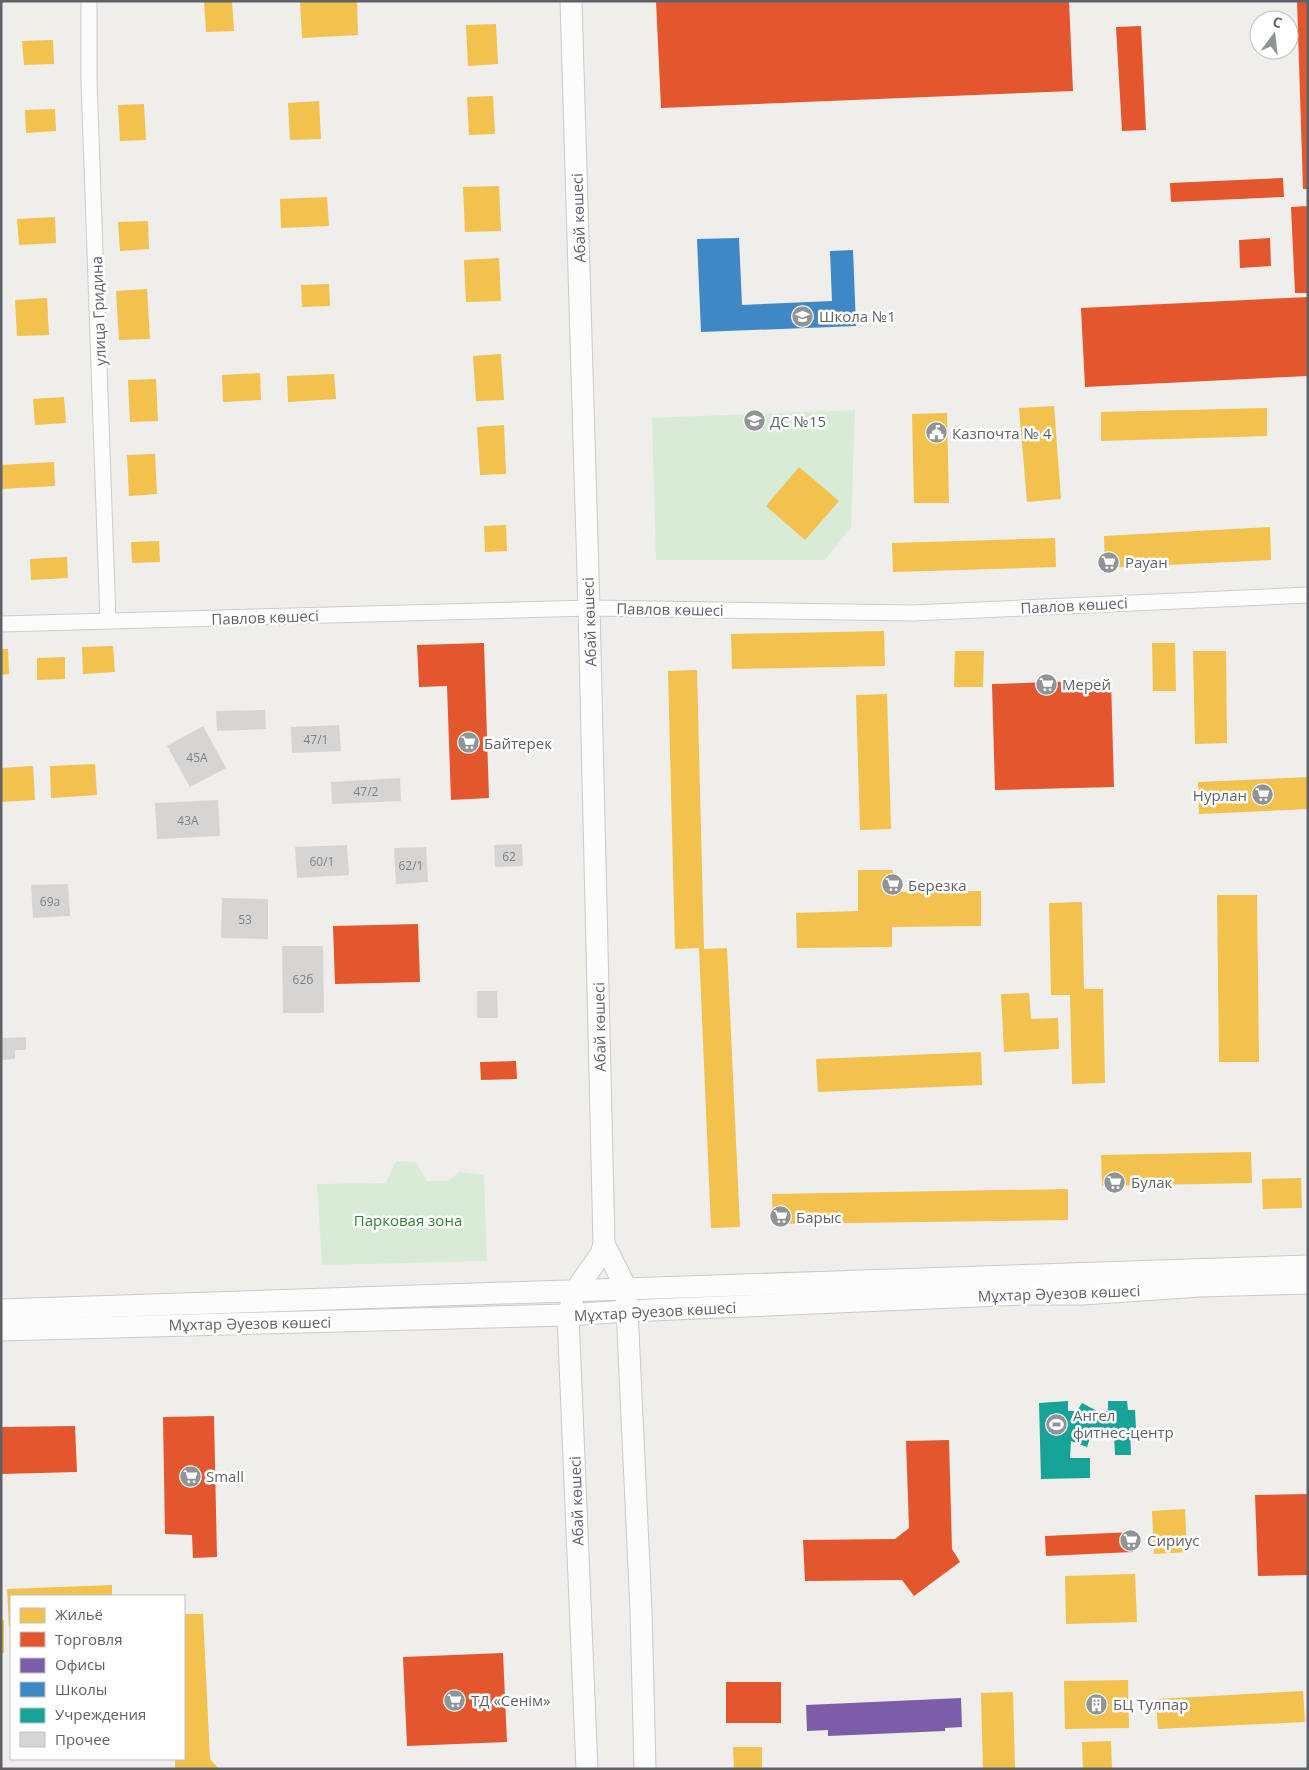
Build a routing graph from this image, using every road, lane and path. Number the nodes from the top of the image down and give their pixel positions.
1 (89, 1) edge
2 (571, 1) edge
3 (1308, 595) edge
4 (589, 608) junction
5 (108, 621) junction
6 (1, 624) edge
7 (604, 1244) junction
8 (1308, 1266) edge
9 (1308, 1283) edge
10 (626, 1288) junction
11 (575, 1291) junction
12 (1, 1310) edge
13 (627, 1311) junction
14 (568, 1315) junction
15 (1, 1330) edge
16 (587, 1769) edge
17 (645, 1769) edge

1 - 5 street, улица Гридина
2 - 4 main road, Абай көшесі
3 - 4 street, Павлов көшесі
4 - 5 street, Павлов көшесі
4 - 7 main road, Абай көшесі
5 - 6 street, Павлов көшесі
7 - 10 main road, Абай көшесі
7 - 11 main road, Абай көшесі
8 - 10 main road, Мұхтар Әуезов көшесі
9 - 13 main road, Мұхтар Әуезов көшесі
10 - 11 main road, Мұхтар Әуезов көшесі
10 - 13 main road, Абай көшесі
11 - 12 main road, Мұхтар Әуезов көшесі
11 - 14 main road, Абай көшесі
13 - 14 main road, Мұхтар Әуезов көшесі
13 - 17 main road, Абай көшесі
14 - 15 main road, Мұхтар Әуезов көшесі
14 - 16 main road, Абай көшесі

